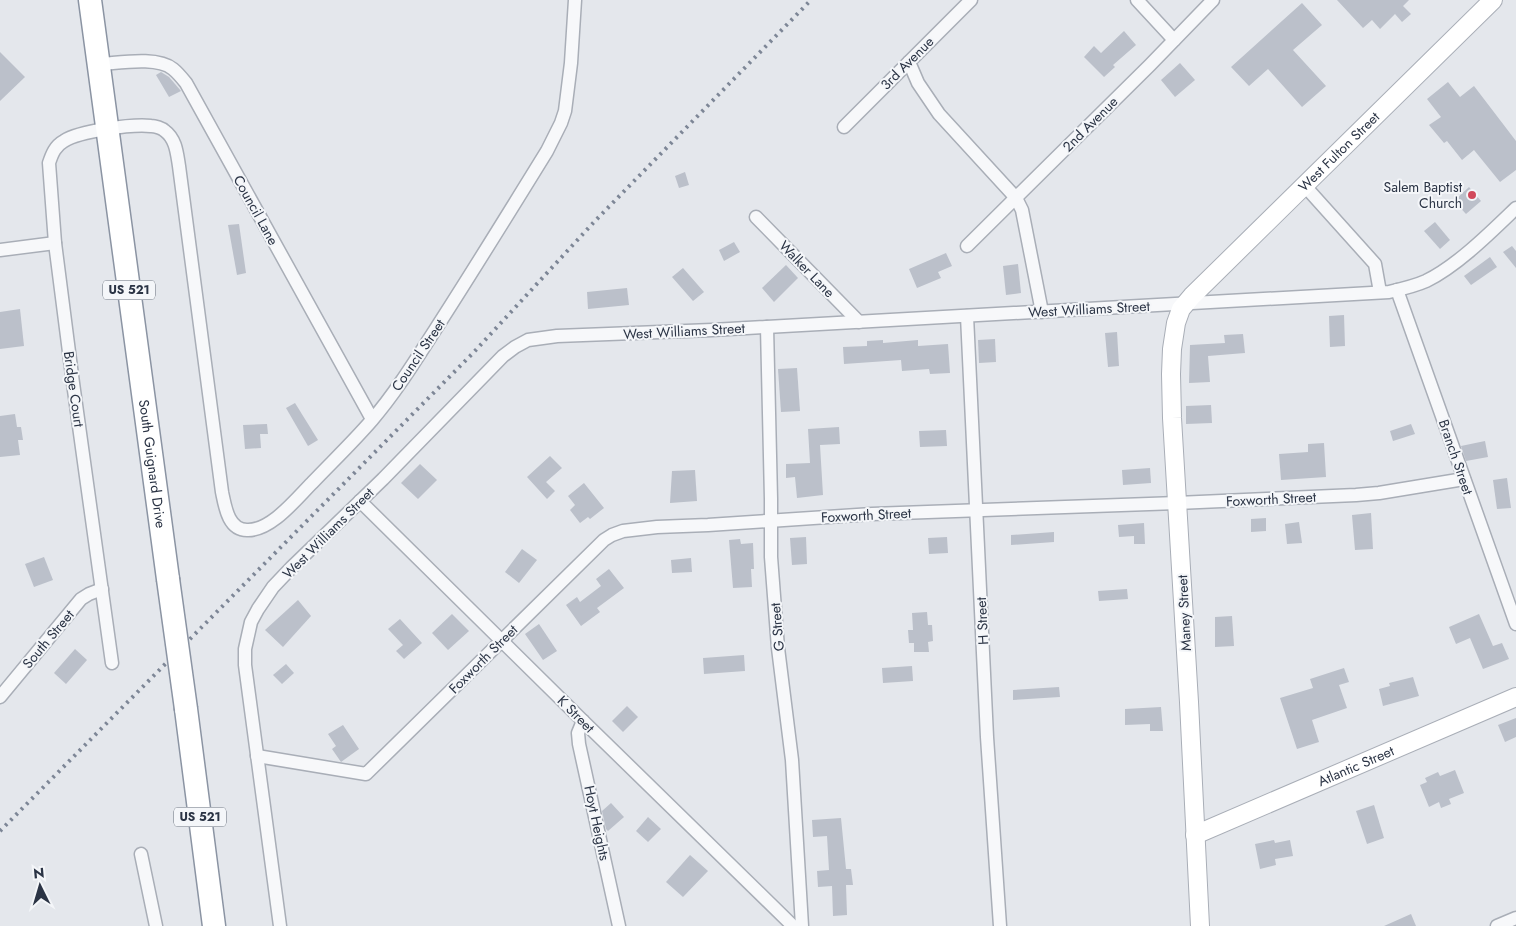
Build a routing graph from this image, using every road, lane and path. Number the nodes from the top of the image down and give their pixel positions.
1 (90, 0) edge
2 (575, 0) edge
3 (971, 0) edge
4 (1137, 0) edge
5 (1213, 0) edge
6 (1493, 0) edge
7 (1174, 40) junction
8 (909, 62) junction
9 (100, 64) junction
10 (844, 126) dead end
11 (108, 129) junction
12 (1304, 185) junction
13 (1016, 198) junction
14 (1516, 208) edge
15 (756, 217) dead end
16 (55, 243) junction
17 (967, 246) dead end
18 (0, 250) edge
19 (1397, 290) junction
20 (1380, 292) junction
21 (1186, 303) junction
22 (1042, 312) junction
23 (967, 316) junction
24 (858, 322) junction
25 (767, 327) junction
26 (372, 420) junction
27 (1464, 479) junction
28 (360, 501) junction
29 (1178, 503) junction
30 (977, 511) junction
31 (771, 521) junction
32 (102, 589) junction
33 (1516, 624) edge
34 (501, 640) junction
35 (112, 663) dead end
36 (0, 697) edge
37 (1516, 698) edge
38 (583, 721) junction
39 (258, 756) junction
40 (1195, 835) junction
41 (141, 854) dead end
42 (1516, 918) edge
43 (156, 926) edge
44 (214, 926) edge
45 (280, 926) edge
46 (619, 926) edge
47 (793, 926) edge
48 (802, 926) edge
49 (1000, 926) edge
50 (1200, 926) edge
51 (1497, 926) edge

1 - 9 highway, South Guignard Drive / US 521
2 - 26 street, Council Street
3 - 8 street, 3rd Avenue
4 - 7 street
5 - 7 street, 2nd Avenue
6 - 12 street, West Fulton Street
7 - 13 street, 2nd Avenue
8 - 10 street, 3rd Avenue
8 - 13 street
9 - 11 highway, South Guignard Drive / US 521
9 - 26 street, Council Lane
11 - 16 street, Bridge Court
11 - 26 street, Council Street
11 - 44 highway, South Guignard Drive / US 521, bridge
12 - 20 street
12 - 21 street, West Fulton Street
13 - 17 street, 2nd Avenue
13 - 22 street
14 - 19 street, West Williams Street
15 - 24 street, Walker Lane
16 - 18 street
16 - 32 street, Bridge Court
19 - 20 street, West Williams Street
19 - 27 street, Branch Street
20 - 21 street, West Williams Street
21 - 22 street, West Williams Street
21 - 29 street, Maney Street
22 - 23 street, West Williams Street
23 - 24 street, West Williams Street
23 - 30 street, H Street
24 - 25 street, West Williams Street
25 - 28 street, West Williams Street
25 - 31 street, G Street
27 - 29 street, Foxworth Street
27 - 33 street, Branch Street
28 - 34 street, K Street
28 - 39 street, West Williams Street
29 - 30 street, Foxworth Street
29 - 40 street, Maney Street
30 - 31 street, Foxworth Street
30 - 49 street, H Street
31 - 34 street, Foxworth Street
31 - 48 street, G Street
32 - 35 street, Bridge Court
32 - 36 street, South Street
34 - 38 street, K Street
34 - 39 street, Foxworth Street
37 - 40 street, Atlantic Street
38 - 46 street, Hoyt Heights
38 - 47 street, K Street
39 - 45 street, West Williams Street
40 - 50 street, Maney Street
41 - 43 street
42 - 51 street

